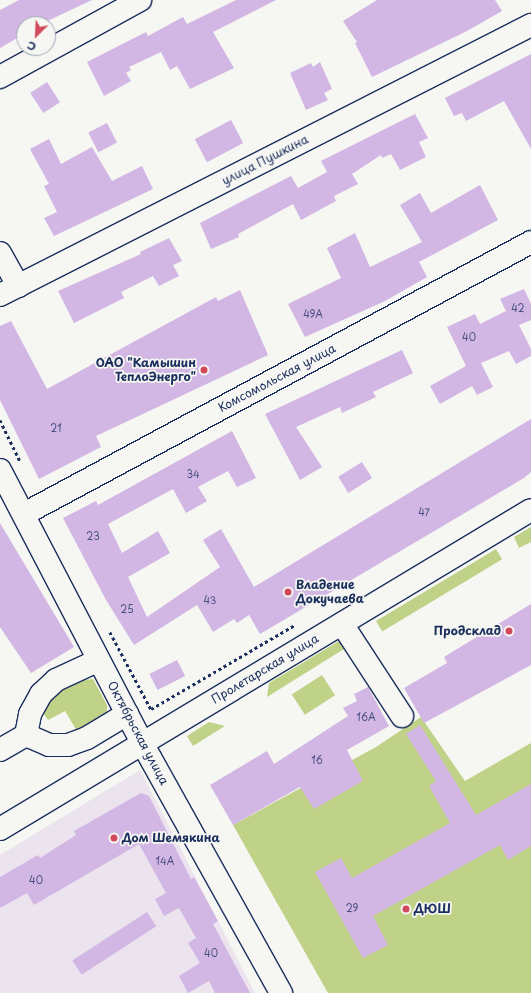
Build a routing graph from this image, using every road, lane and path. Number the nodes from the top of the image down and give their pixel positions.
1 (140, 0) edge
2 (531, 26) edge
3 (0, 77) edge
4 (531, 242) edge
5 (0, 253) edge
6 (9, 291) edge
7 (0, 420) edge
8 (21, 462) dead end
9 (0, 470) edge
10 (6, 498) edge
11 (531, 510) edge
12 (24, 514) junction
13 (303, 621) dead end
14 (342, 624) junction
15 (107, 627) dead end
16 (99, 660) junction
17 (127, 714) junction
18 (402, 716) dead end
19 (26, 735) junction
20 (142, 743) junction
21 (0, 750) edge
22 (0, 829) edge
23 (281, 993) edge

1 - 3 street
2 - 6 street, улица Пушкина
4 - 12 street, Комсомольская улица
5 - 6 street
7 - 8 path
9 - 10 street, Октябрьская улица
10 - 12 street, Октябрьская улица
11 - 14 street, Пролетарская улица
12 - 16 street, Октябрьская улица
13 - 15 path
14 - 18 street
14 - 20 street, Пролетарская улица
16 - 17 street, Октябрьская улица
16 - 19 street
17 - 19 street
17 - 20 street, Октябрьская улица
19 - 21 street
20 - 22 street, Пролетарская улица
20 - 23 street, Октябрьская улица

